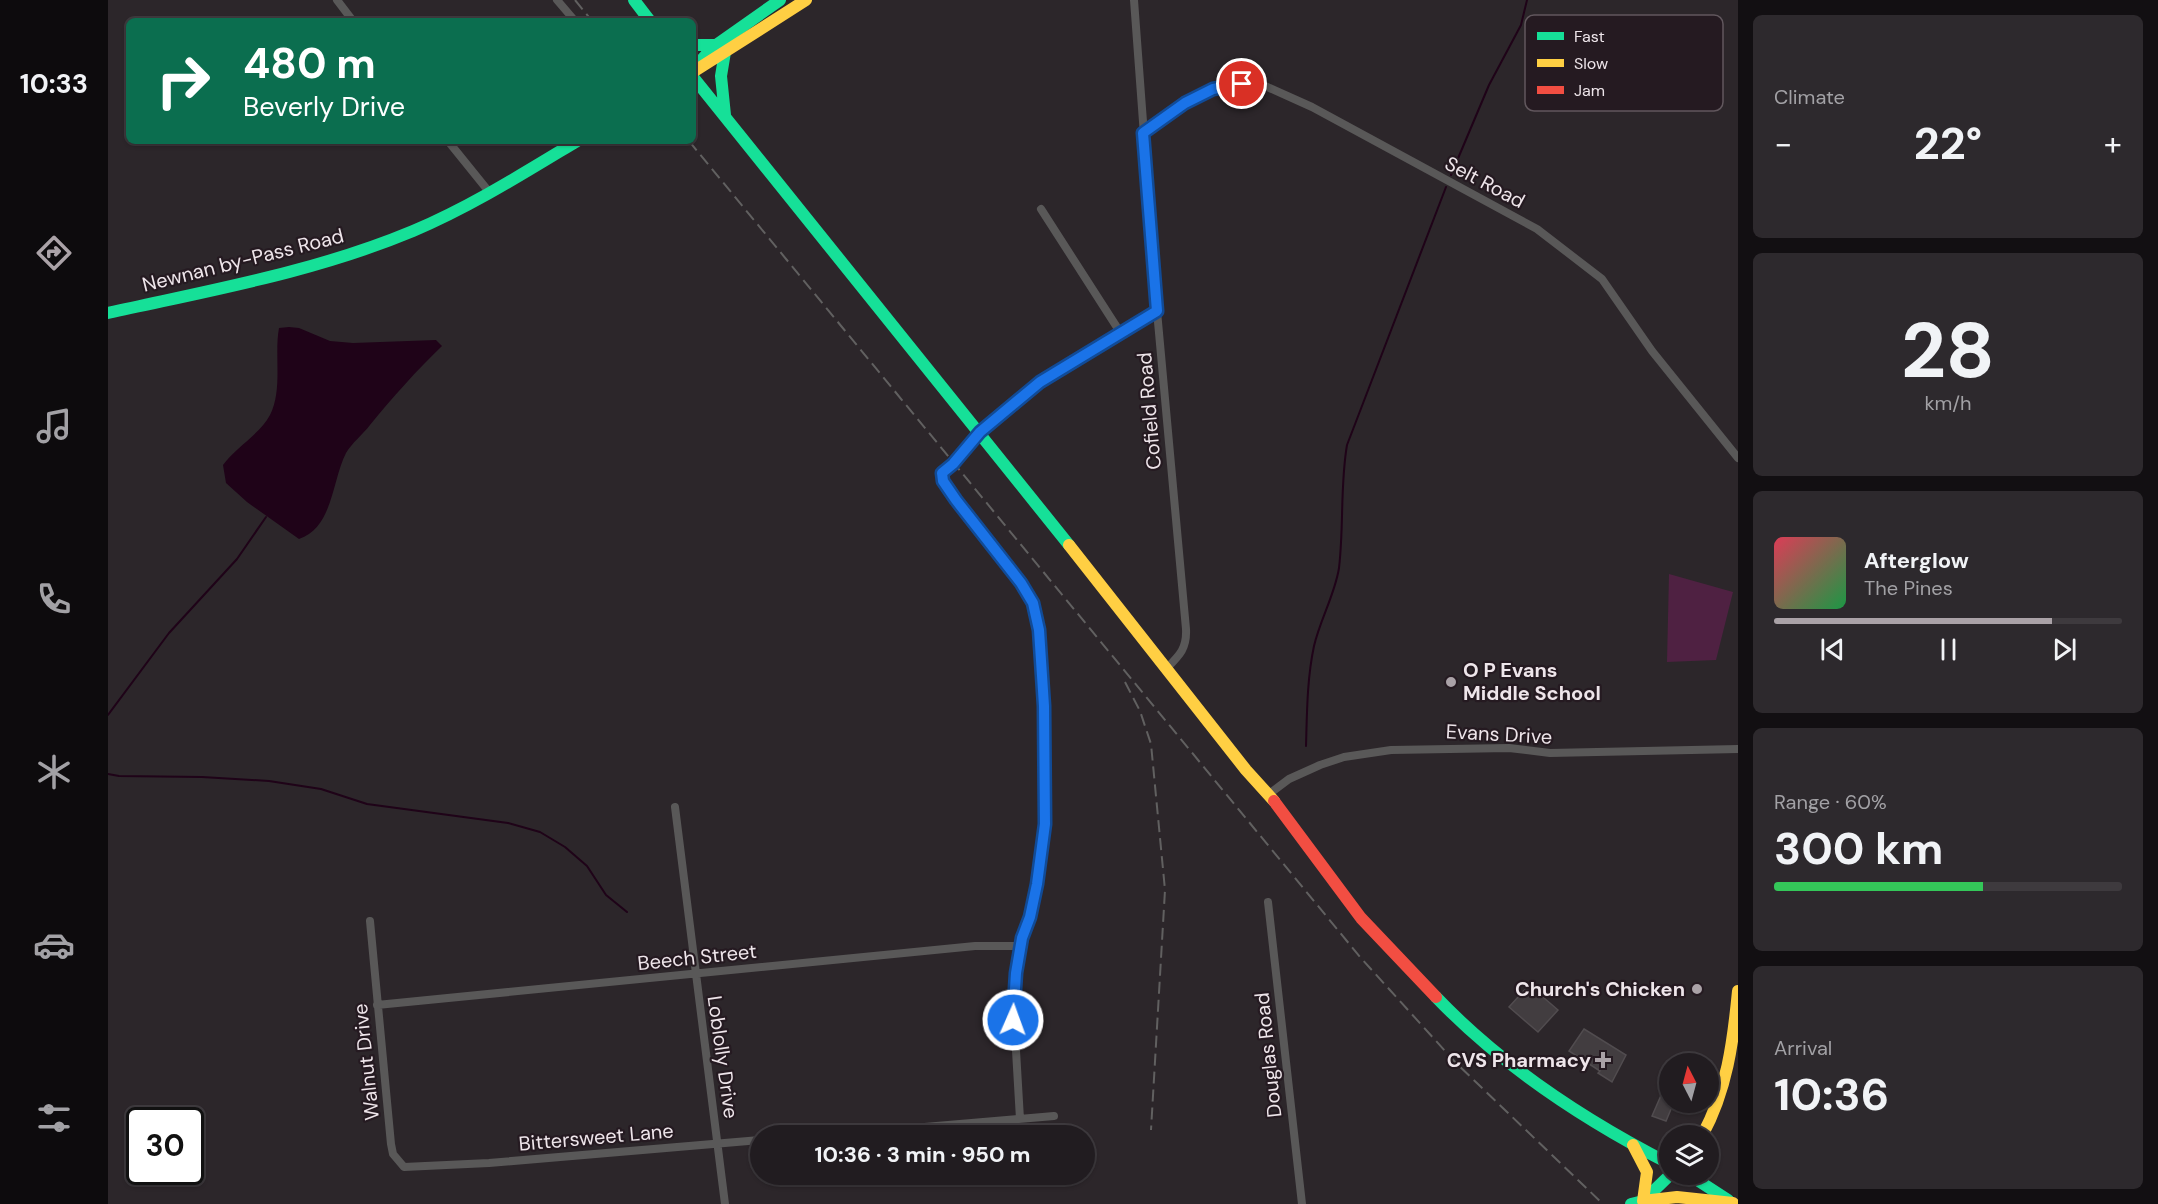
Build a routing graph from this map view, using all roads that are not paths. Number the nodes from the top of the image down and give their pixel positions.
1 (337, 0) edge
2 (557, 0) edge
3 (634, 0) edge
4 (780, 0) edge
5 (806, 0) edge
6 (1134, 0) edge
7 (351, 18) edge
8 (572, 18) edge
9 (648, 18) edge
10 (696, 45) edge
11 (721, 48) junction
12 (696, 69) edge
13 (696, 81) edge
14 (725, 117) junction
15 (1143, 133) junction
16 (450, 144) edge
17 (572, 144) edge
18 (490, 193) junction
19 (1041, 209) dead end
20 (1157, 311) junction
21 (108, 313) edge
22 (1120, 332) junction
23 (980, 432) junction
24 (1738, 458) edge
25 (1167, 668) junction
26 (1738, 749) edge
27 (1269, 794) junction
28 (675, 807) dead end
29 (1268, 902) dead end
30 (370, 921) dead end
31 (1020, 946) junction
32 (695, 974) junction
33 (1738, 991) edge
34 (377, 1005) junction
35 (1054, 1116) dead end
36 (1020, 1119) junction
37 (949, 1125) edge
38 (1708, 1125) edge
39 (750, 1141) edge
40 (718, 1144) junction
41 (1633, 1145) junction
42 (1659, 1158) edge
43 (434, 1167) joint
44 (1659, 1184) edge
45 (1705, 1185) edge
46 (1637, 1203) edge
47 (1734, 1203) edge
48 (725, 1204) edge
49 (1302, 1204) edge

1 - 7 street
2 - 8 street
3 - 9 main road
4 - 11 main road
5 - 11 main road
6 - 15 street, Cofield Road
10 - 11 main road
11 - 12 main road
11 - 14 main road
13 - 14 main road
14 - 23 main road
15 - 20 street, Cofield Road
15 - 24 street, Selt Road
16 - 18 street
17 - 18 main road, Newnan by-Pass Road
18 - 21 main road, Newnan by-Pass Road
19 - 22 street
20 - 22 street
20 - 25 street, Cofield Road
22 - 23 street
23 - 25 main road
23 - 31 street
25 - 27 main road
26 - 27 street, Evans Drive
27 - 41 main road
28 - 32 street, Loblolly Drive
29 - 49 street, Douglas Road
30 - 34 street, Walnut Drive
31 - 32 street, Beech Street
31 - 36 street
32 - 34 street, Beech Street
32 - 40 street, Loblolly Drive
33 - 38 main road
34 - 43 street, Walnut Drive
35 - 36 street
36 - 37 street
39 - 40 street, Bittersweet Lane
40 - 43 street, Bittersweet Lane
40 - 48 street, Loblolly Drive
41 - 42 main road
41 - 46 main road
44 - 46 main road
45 - 47 main road
46 - 47 main road

